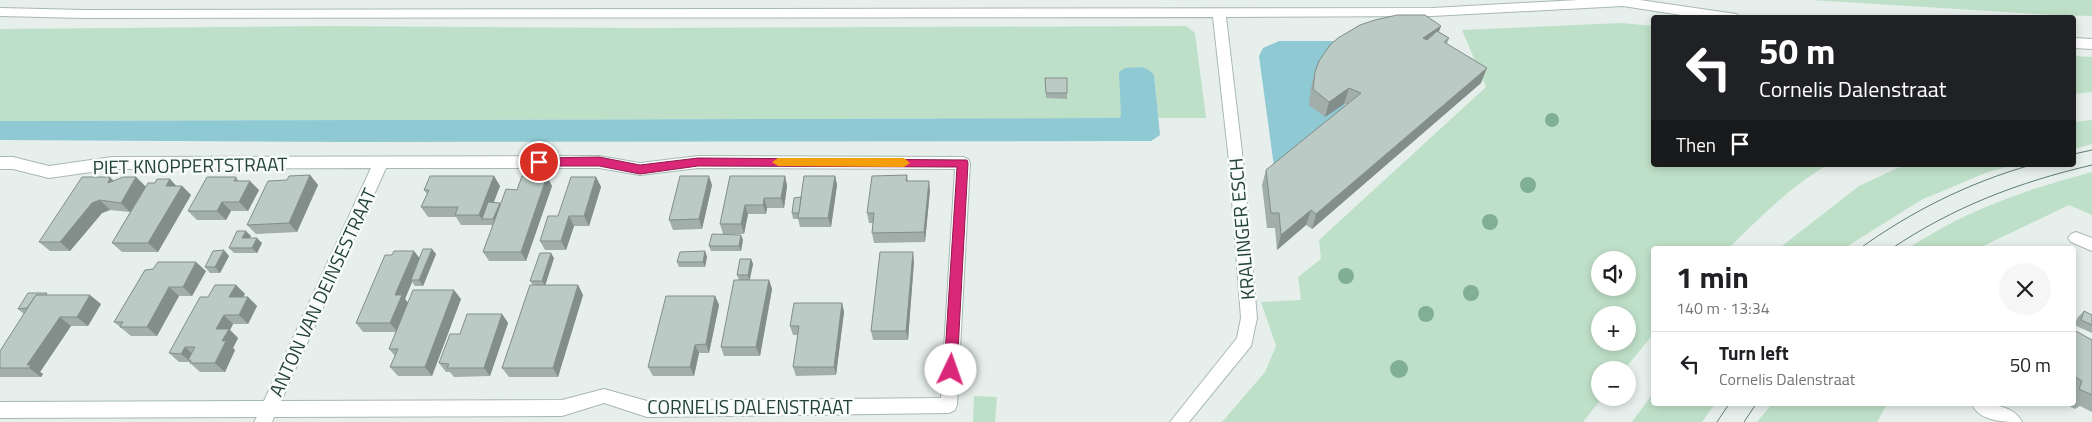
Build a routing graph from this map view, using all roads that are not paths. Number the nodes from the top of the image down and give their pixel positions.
1 (1622, 1) edge
2 (1039, 6) edge
3 (0, 12) edge
4 (1219, 13) junction
5 (1716, 15) edge
6 (2076, 43) edge
7 (2092, 44) edge
8 (0, 163) edge
9 (381, 163) junction
10 (2076, 238) dead end
11 (2092, 245) edge
12 (1984, 406) edge
13 (0, 410) edge
14 (266, 415) edge
15 (1180, 422) edge
16 (2013, 422) edge

1 - 4 street
1 - 5 street
2 - 3 street
2 - 4 street
4 - 15 street, KRALINGER ESCH
6 - 7 street
8 - 9 street, PIET KNOPPERTSTRAAT
9 - 14 street, ANTON VAN DEINSESTRAAT
9 - 14 street, CORNELIS DALENSTRAAT
10 - 11 street
12 - 16 street
13 - 14 street

